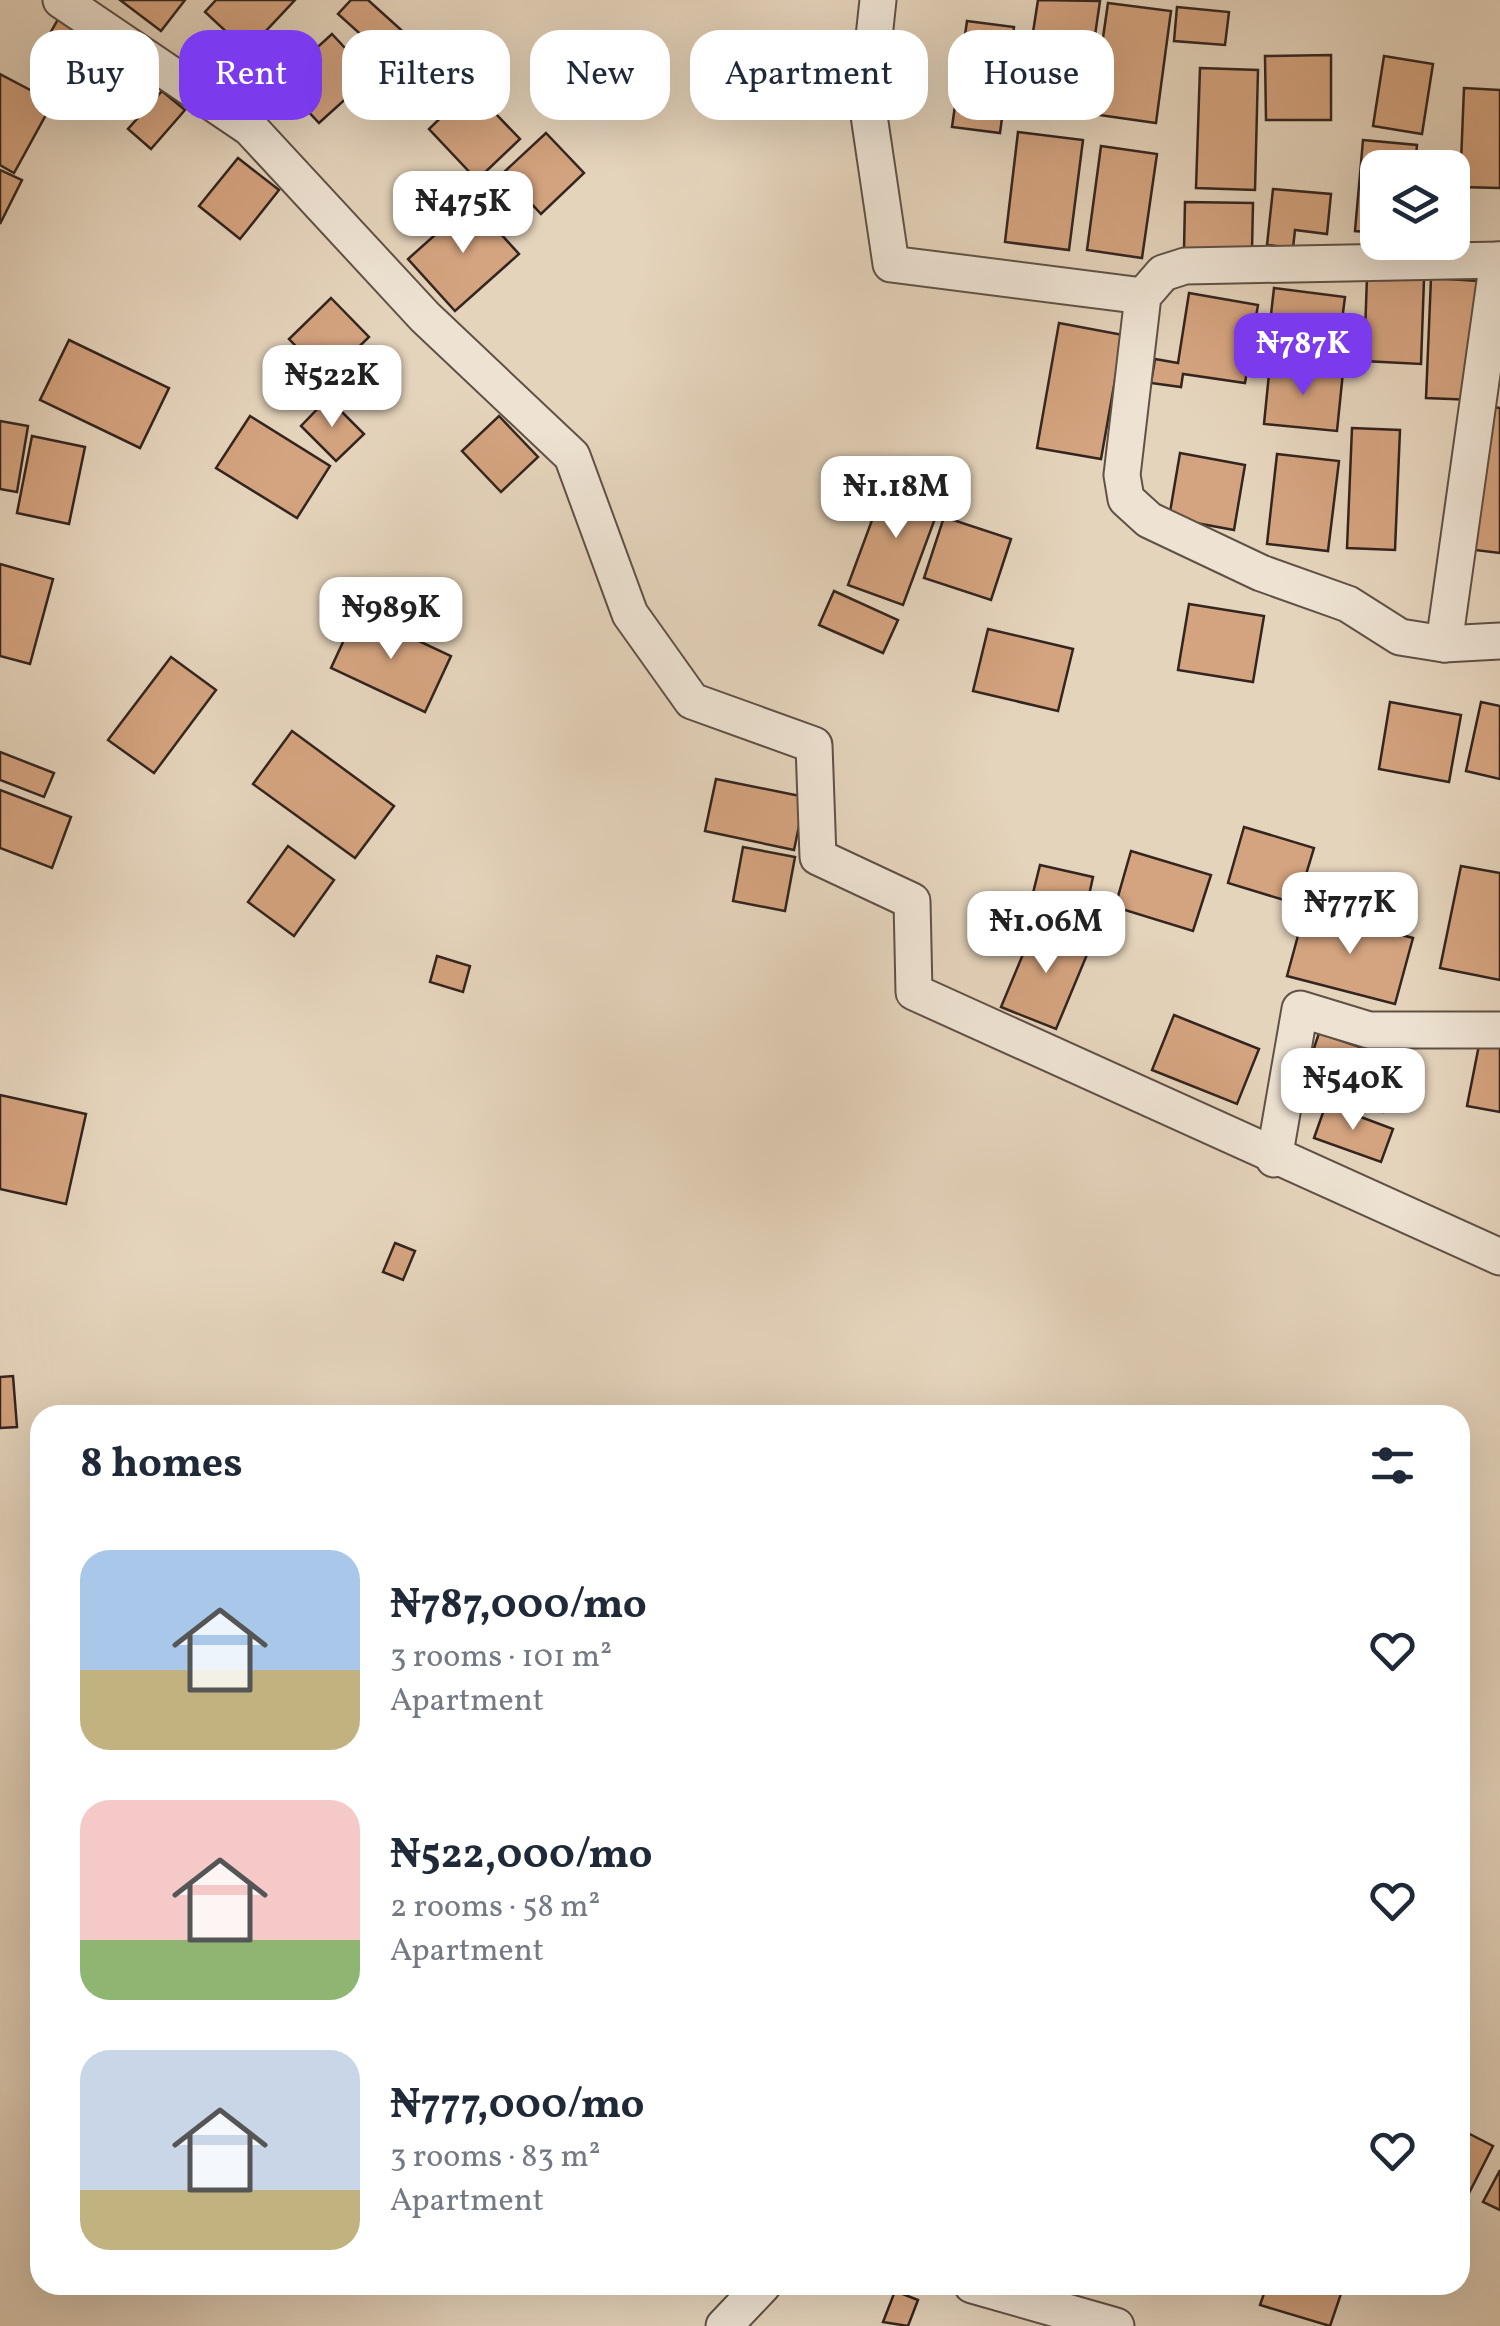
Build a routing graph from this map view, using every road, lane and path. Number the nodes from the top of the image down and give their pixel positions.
1 (60, 0) edge
2 (878, 0) edge
3 (1499, 260) edge
4 (1143, 296) junction
5 (1500, 641) edge
6 (1444, 644) junction
7 (1500, 1030) edge
8 (1274, 1159) junction
9 (1500, 1257) edge
10 (753, 2295) edge
11 (1007, 2295) edge
12 (724, 2326) edge
13 (1116, 2326) edge

1 - 8 street
2 - 4 street
3 - 4 street
3 - 6 street
4 - 6 street
5 - 6 street
7 - 8 street
8 - 9 street
10 - 12 street
11 - 13 street

